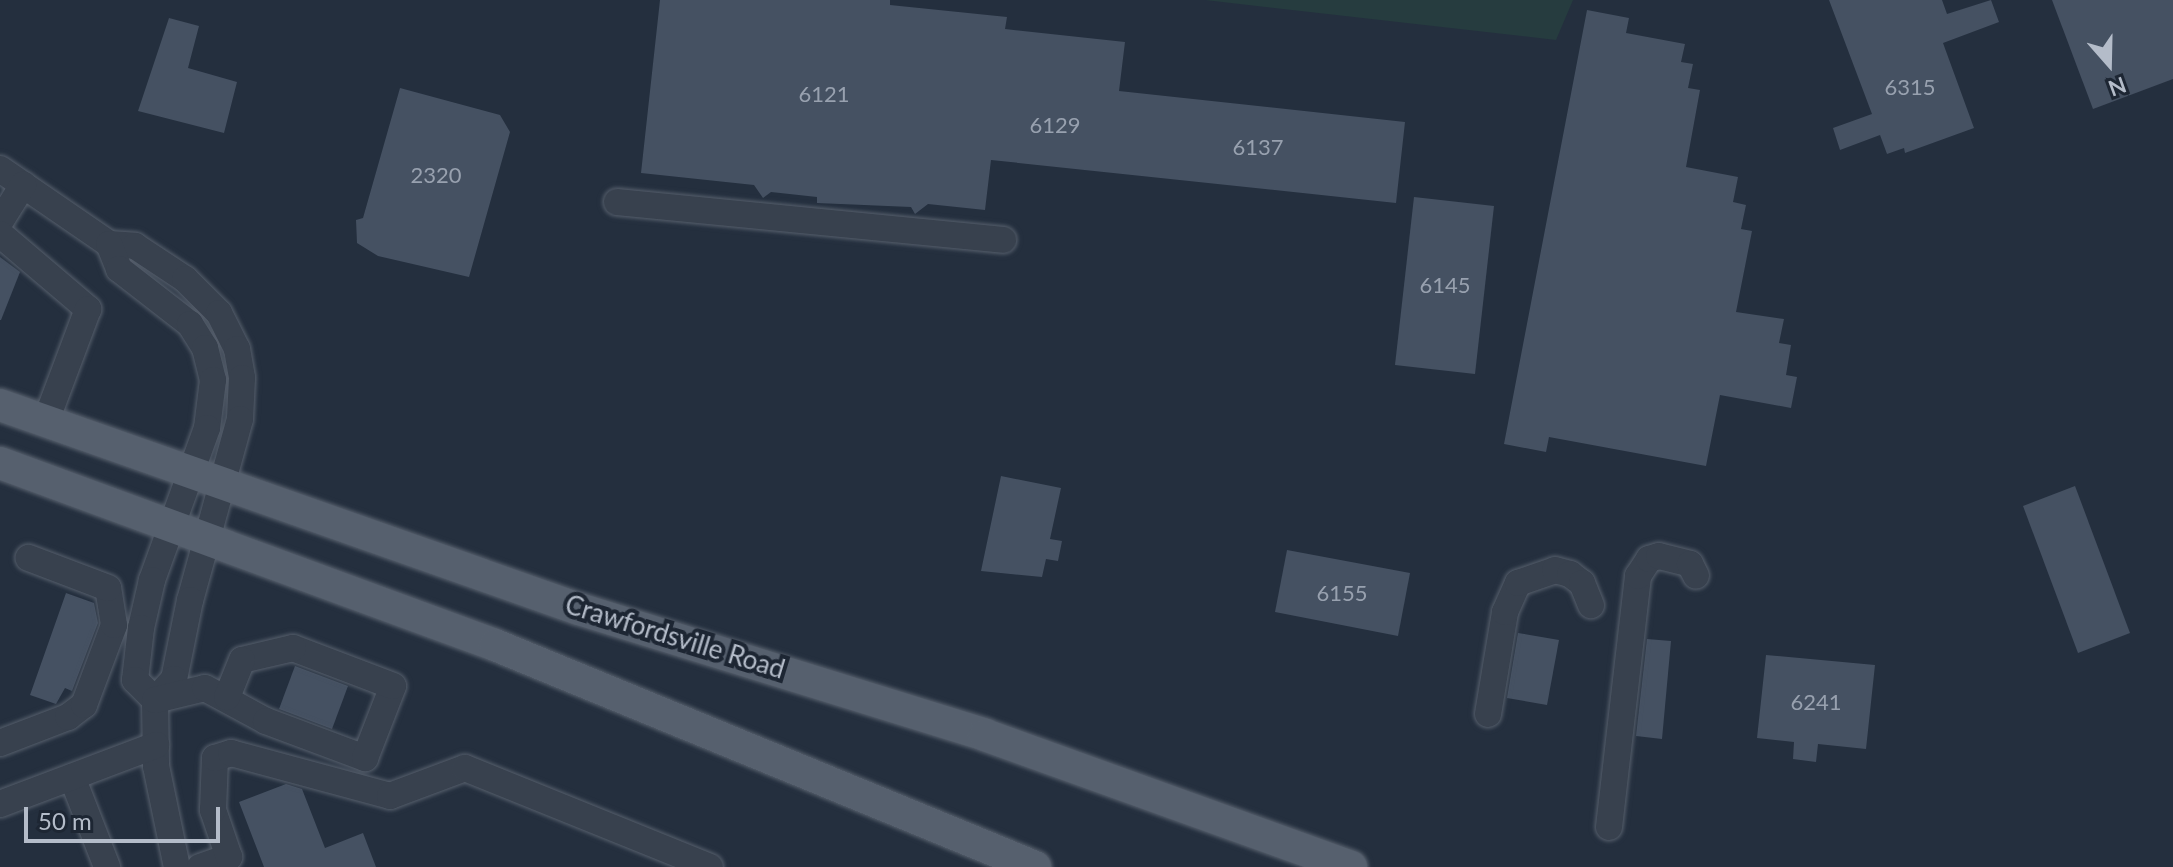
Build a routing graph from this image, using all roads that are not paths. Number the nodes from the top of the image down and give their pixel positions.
1 (0, 169) edge
2 (23, 185) junction
3 (617, 202) dead end
4 (0, 222) edge
5 (0, 234) edge
6 (1003, 240) dead end
7 (109, 244) junction
8 (0, 405) edge
9 (46, 421) junction
10 (0, 463) edge
11 (191, 472) junction
12 (223, 485) junction
13 (172, 525) junction
14 (208, 538) junction
15 (29, 558) dead end
16 (1696, 576) dead end
17 (1591, 605) dead end
18 (227, 697) junction
19 (155, 700) junction
20 (1488, 714) dead end
21 (0, 743) edge
22 (156, 745) junction
23 (72, 777) junction
24 (0, 804) edge
25 (1609, 827) dead end
26 (107, 867) edge
27 (177, 867) edge
28 (200, 867) edge
29 (710, 867) edge
30 (1035, 867) edge
31 (1351, 867) edge

1 - 2 street
2 - 4 street
2 - 7 street
3 - 6 street
5 - 9 street
7 - 11 street
7 - 12 street
8 - 9 main road, Crawfordsville Road
9 - 11 main road, Crawfordsville Road
10 - 13 main road
11 - 12 main road, Crawfordsville Road
11 - 13 street
12 - 14 street
12 - 31 main road, Crawfordsville Road
13 - 14 main road
13 - 19 street
14 - 19 street
14 - 30 main road
15 - 21 street
16 - 25 street
17 - 20 street
18 - 18 street
18 - 19 street
19 - 22 street
22 - 23 street
22 - 27 street
23 - 24 street
23 - 26 street
28 - 29 street

